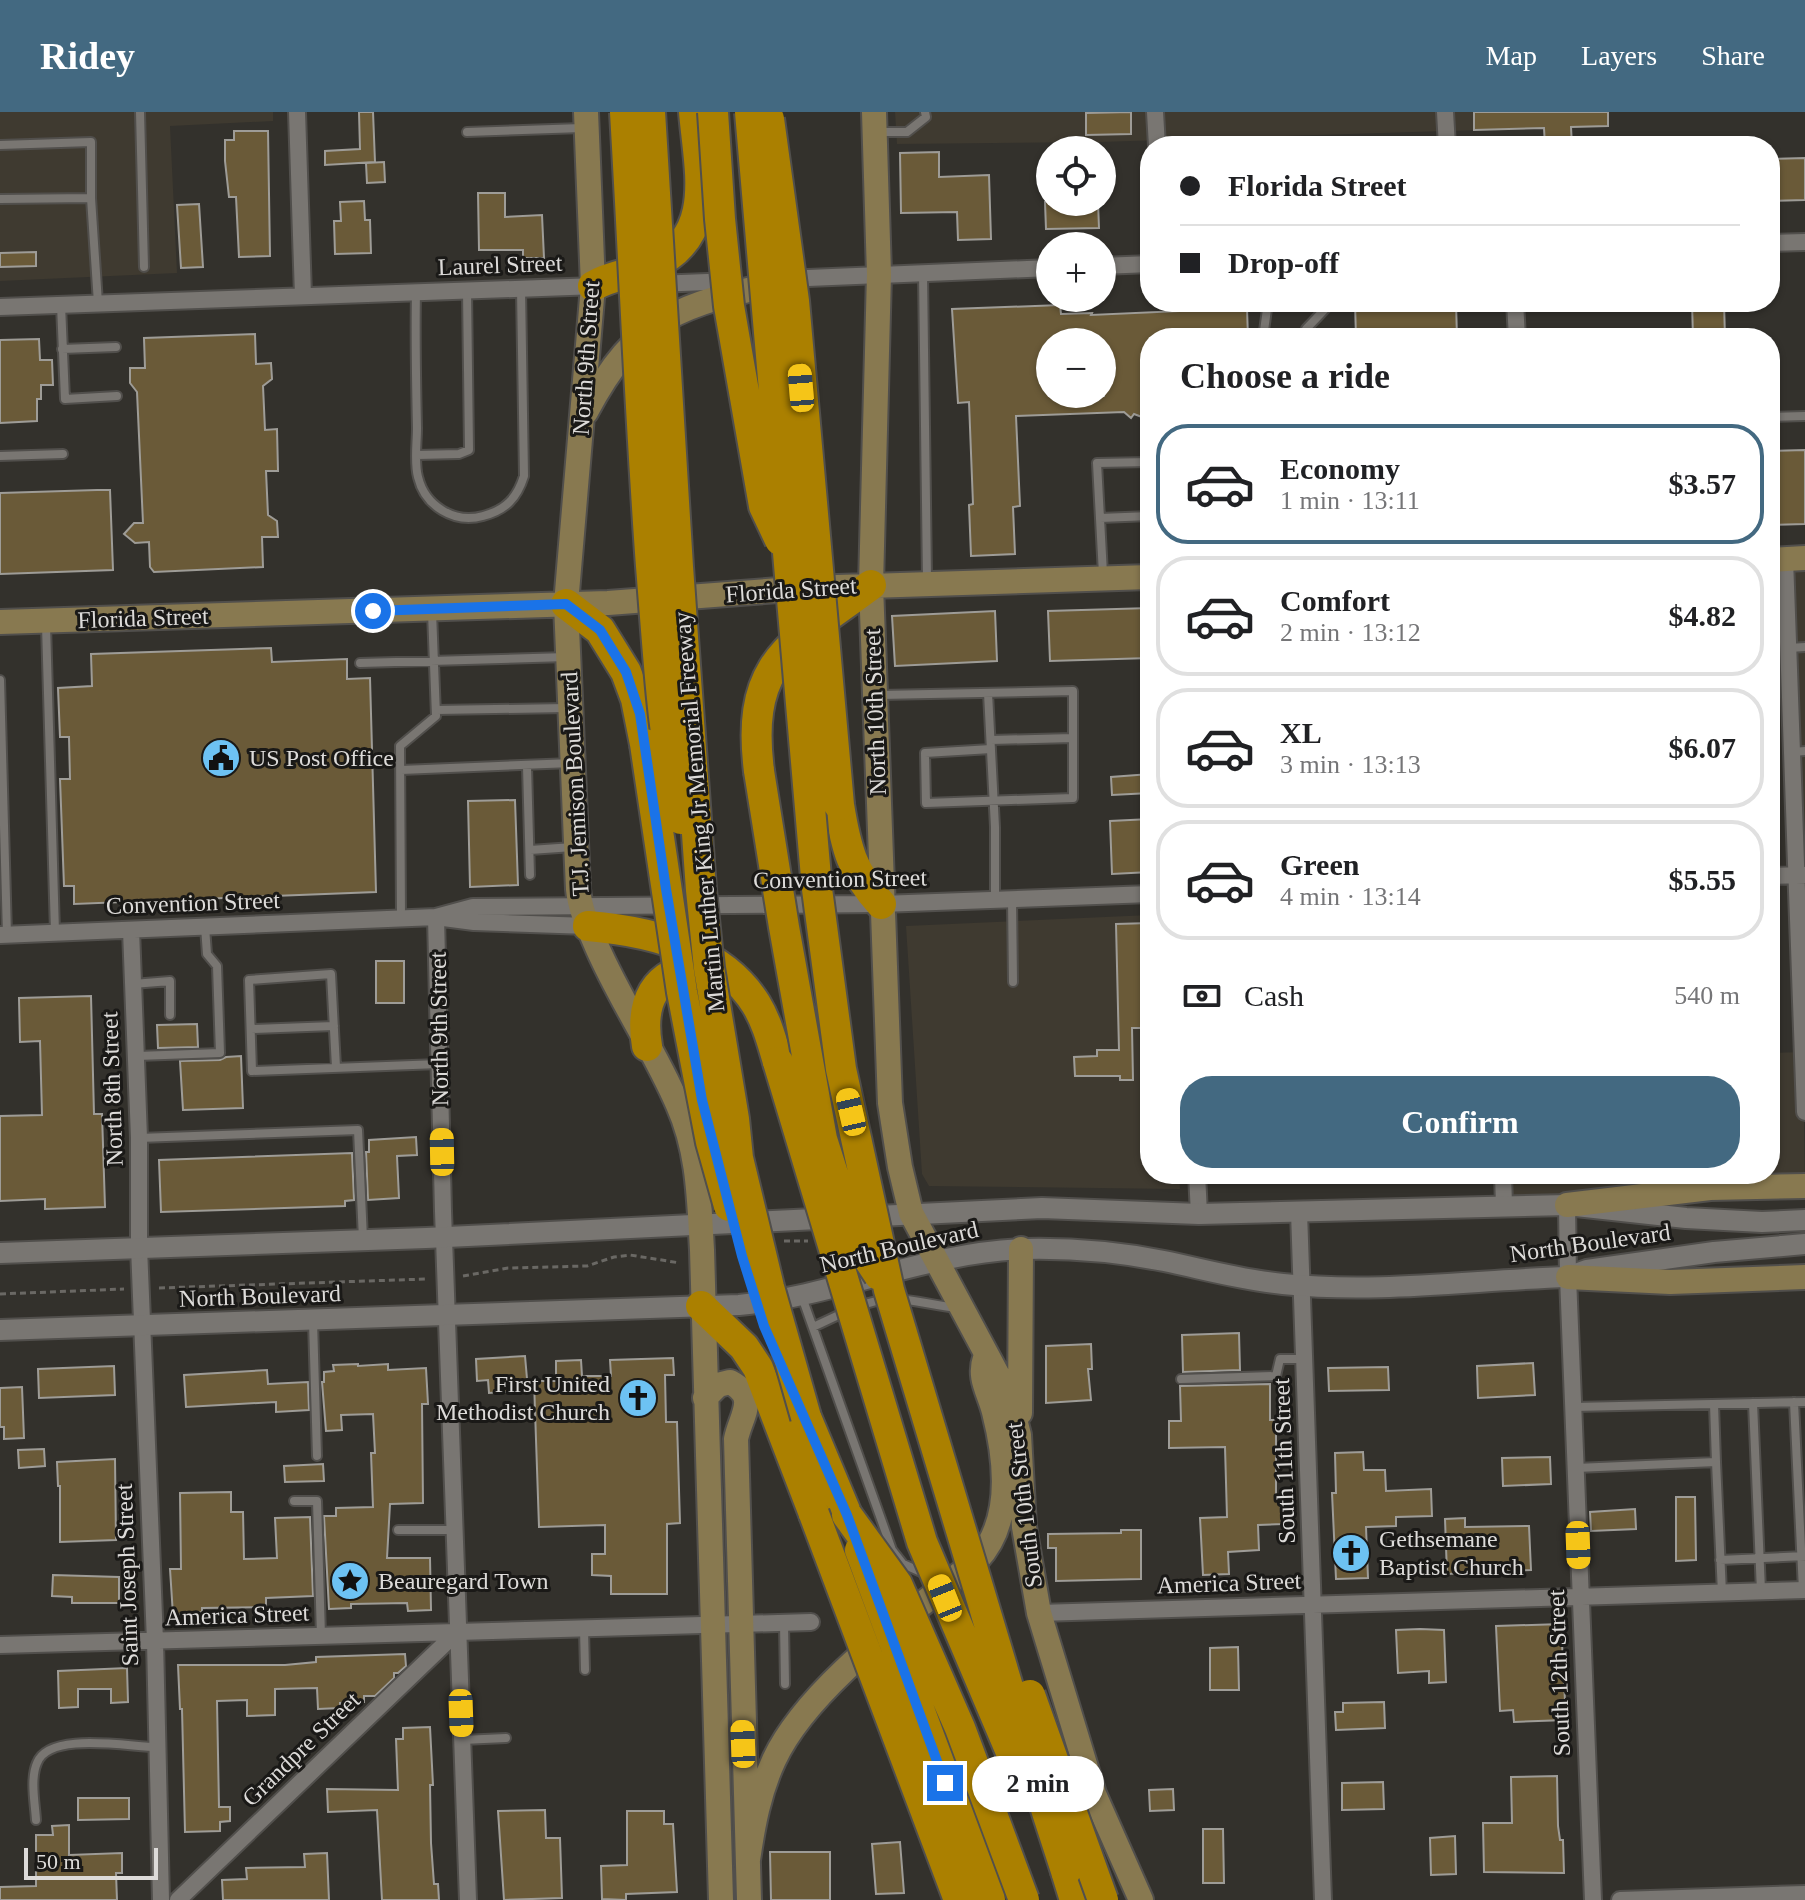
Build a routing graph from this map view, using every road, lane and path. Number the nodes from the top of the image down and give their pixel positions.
1 (140, 112) edge
2 (297, 112) edge
3 (625, 112) edge
4 (650, 112) edge
5 (694, 112) edge
6 (713, 112) edge
7 (750, 112) edge
8 (767, 112) edge
9 (925, 112) edge
10 (1155, 112) edge
11 (1445, 112) edge
12 (586, 120) edge
13 (874, 122) edge
14 (467, 132) dead end
15 (1156, 136) edge
16 (1446, 136) edge
17 (0, 145) edge
18 (91, 198) junction
19 (0, 199) edge
20 (1805, 242) edge
21 (1780, 243) edge
22 (1140, 264) edge
23 (1116, 265) edge
24 (144, 267) dead end
25 (1036, 268) edge
26 (923, 272) junction
27 (879, 274) junction
28 (796, 279) junction
29 (593, 286) junction
30 (521, 289) junction
31 (467, 290) junction
32 (416, 292) junction
33 (303, 296) junction
34 (98, 303) junction
35 (61, 305) junction
36 (0, 307) edge
37 (1322, 312) edge
38 (1307, 328) edge
39 (116, 347) dead end
40 (62, 349) junction
41 (117, 396) dead end
42 (1805, 416) edge
43 (1780, 417) edge
44 (581, 421) junction
45 (63, 454) dead end
46 (417, 455) junction
47 (0, 456) edge
48 (1140, 462) edge
49 (1140, 516) edge
50 (1100, 518) junction
51 (1787, 559) edge
52 (791, 564) junction
53 (1140, 577) edge
54 (1103, 579) junction
55 (927, 584) junction
56 (871, 585) junction
57 (566, 604) junction
58 (432, 609) junction
59 (46, 620) junction
60 (0, 622) edge
61 (1797, 648) edge
62 (568, 657) junction
63 (433, 661) junction
64 (360, 663) dead end
65 (0, 680) edge
66 (988, 693) junction
67 (875, 695) junction
68 (570, 708) junction
69 (436, 710) junction
70 (1073, 738) junction
71 (991, 744) junction
72 (1799, 752) edge
73 (572, 763) junction
74 (527, 766) junction
75 (401, 770) junction
76 (994, 802) junction
77 (576, 847) junction
78 (530, 850) junction
79 (530, 875) dead end
80 (1801, 875) edge
81 (1780, 876) edge
82 (1140, 894) edge
83 (1003, 899) junction
84 (881, 904) junction
85 (584, 915) junction
86 (436, 917) junction
87 (401, 919) junction
88 (205, 927) junction
89 (705, 928) junction
90 (131, 930) junction
91 (55, 932) junction
92 (4, 935) edge
93 (726, 972) junction
94 (1013, 982) dead end
95 (132, 984) junction
96 (170, 1015) dead end
97 (334, 1026) junction
98 (251, 1029) junction
99 (647, 1046) junction
100 (137, 1056) junction
101 (440, 1064) junction
102 (336, 1067) junction
103 (1805, 1112) edge
104 (139, 1138) junction
105 (1198, 1184) edge
106 (1503, 1184) edge
107 (1805, 1186) edge
108 (1504, 1205) junction
109 (1567, 1205) junction
110 (1299, 1212) junction
111 (911, 1213) junction
112 (1199, 1214) junction
113 (1805, 1220) edge
114 (700, 1225) junction
115 (444, 1237) junction
116 (363, 1240) junction
117 (1805, 1244) edge
118 (139, 1247) junction
119 (1021, 1249) junction
120 (0, 1253) edge
121 (936, 1261) junction
122 (691, 1265) junction
123 (467, 1276) dead end
124 (1568, 1277) junction
125 (1805, 1277) edge
126 (427, 1279) dead end
127 (1302, 1286) junction
128 (153, 1288) dead end
129 (115, 1290) dead end
130 (889, 1290) junction
131 (0, 1294) edge
132 (802, 1296) junction
133 (701, 1306) junction
134 (962, 1308) junction
135 (447, 1315) junction
136 (313, 1321) junction
137 (141, 1325) junction
138 (813, 1327) junction
139 (0, 1330) edge
140 (987, 1352) junction
141 (1304, 1359) junction
142 (1181, 1379) dead end
143 (705, 1398) junction
144 (1794, 1402) junction
145 (1805, 1402) edge
146 (1753, 1403) junction
147 (1714, 1404) junction
148 (1573, 1407) junction
149 (806, 1417) junction
150 (1019, 1435) junction
151 (317, 1456) dead end
152 (1716, 1462) junction
153 (1575, 1468) junction
154 (952, 1500) junction
155 (294, 1501) dead end
156 (847, 1515) junction
157 (398, 1530) dead end
158 (454, 1530) junction
159 (1026, 1544) junction
160 (1804, 1556) edge
161 (1759, 1558) junction
162 (977, 1560) junction
163 (1720, 1560) junction
164 (943, 1588) junction
165 (1804, 1590) edge
166 (1761, 1591) junction
167 (1722, 1593) junction
168 (1580, 1597) junction
169 (1313, 1605) junction
170 (1039, 1613) junction
171 (811, 1622) dead end
172 (741, 1623) junction
173 (784, 1623) junction
174 (712, 1625) junction
175 (584, 1629) junction
176 (457, 1632) junction
177 (321, 1636) junction
178 (0, 1637) edge
179 (155, 1641) junction
180 (0, 1645) edge
181 (585, 1670) dead end
182 (785, 1684) dead end
183 (506, 1738) dead end
184 (462, 1740) junction
185 (157, 1747) junction
186 (36, 1820) dead end
187 (748, 1860) junction
188 (1066, 1871) junction
189 (1805, 1894) edge
190 (161, 1900) edge
191 (178, 1900) edge
192 (468, 1900) edge
193 (721, 1900) edge
194 (749, 1900) edge
195 (959, 1900) edge
196 (990, 1900) edge
197 (1024, 1900) edge
198 (1075, 1900) edge
199 (1103, 1900) edge
200 (1141, 1900) edge
201 (1323, 1900) edge
202 (1593, 1900) edge
203 (1620, 1900) edge

1 - 24 lane
2 - 33 street
3 - 89 highway, bridge
4 - 89 highway, Martin Luther King Jr Memorial Freeway, bridge
5 - 29 highway
6 - 52 highway, bridge
7 - 52 highway, bridge
8 - 84 highway, bridge
9 - 13 lane
10 - 15 street
11 - 16 street
12 - 14 lane
12 - 29 main road, North 9th Street
13 - 27 main road, North 10th Street
17 - 18 lane
18 - 19 lane
18 - 34 lane
20 - 21 street
22 - 23 street
25 - 26 street, Laurel Street
26 - 27 street, Laurel Street
26 - 55 lane
27 - 28 street, Laurel Street
27 - 56 main road, North 10th Street
28 - 29 street, Laurel Street
28 - 44 main road
29 - 30 street, Laurel Street
29 - 44 main road, North 9th Street
30 - 31 street, Laurel Street
30 - 46 lane
31 - 32 street, Laurel Street
31 - 46 lane
32 - 33 street, Laurel Street
32 - 46 lane
33 - 34 street, Laurel Street
34 - 35 street, Laurel Street
35 - 36 street, Laurel Street
35 - 40 lane
37 - 38 lane
39 - 40 lane
40 - 41 lane
42 - 43 lane
44 - 57 main road, North 9th Street
45 - 47 lane
48 - 50 lane
49 - 50 lane
50 - 54 lane
51 - 61 street
52 - 130 highway, bridge
53 - 54 main road, Florida Street
54 - 55 main road, Florida Street
55 - 56 main road, Florida Street
56 - 57 main road, Florida Street
56 - 67 main road, North 10th Street
56 - 130 highway, bridge
57 - 58 main road, Florida Street
57 - 62 main road, T.J. Jemison Boulevard
57 - 149 highway, bridge
58 - 59 main road, Florida Street
58 - 63 lane
59 - 60 main road, Florida Street
59 - 91 lane
61 - 72 street
62 - 63 lane
62 - 68 main road, T.J. Jemison Boulevard
63 - 64 lane
63 - 69 lane
65 - 92 lane
66 - 67 lane
66 - 70 lane
66 - 71 lane
67 - 84 main road, North 10th Street
68 - 69 lane
68 - 73 main road, T.J. Jemison Boulevard
69 - 75 lane
70 - 71 lane
70 - 76 lane
71 - 76 lane
71 - 76 lane
72 - 80 street
73 - 74 lane
73 - 77 main road, T.J. Jemison Boulevard
74 - 75 lane
74 - 78 lane
75 - 87 lane
76 - 83 lane
77 - 78 lane
77 - 85 main road, T.J. Jemison Boulevard
78 - 79 lane
80 - 81 street
80 - 103 street
82 - 83 street, Convention Street
83 - 84 street, Convention Street
83 - 94 lane
84 - 85 street, Convention Street
84 - 111 main road, North 10th Street
85 - 86 street, Convention Street
85 - 93 highway
85 - 99 main road, T.J. Jemison Boulevard
86 - 87 street, Convention Street
86 - 101 street, North 9th Street
87 - 88 street, Convention Street
88 - 90 street, Convention Street
88 - 100 lane
89 - 149 highway, Martin Luther King Jr Memorial Freeway, bridge
90 - 91 street, Convention Street
90 - 95 street, North 8th Street
91 - 92 street, Convention Street
93 - 99 highway
93 - 188 highway, bridge
95 - 96 lane
95 - 100 street, North 8th Street
97 - 98 lane
97 - 98 lane
97 - 102 lane
98 - 102 lane
99 - 114 main road, T.J. Jemison Boulevard
100 - 104 street, North 8th Street
101 - 102 lane
101 - 115 street, North 9th Street
104 - 116 lane
104 - 118 street, North 8th Street
105 - 112 street
106 - 108 street
107 - 109 main road
108 - 109 street, North Boulevard
108 - 110 street, North Boulevard
109 - 113 street, North Boulevard
109 - 124 street, South 12th Street
110 - 112 street, North Boulevard
110 - 127 street, South 11th Street
111 - 112 street, North Boulevard
111 - 114 street, North Boulevard
111 - 121 main road, South 10th Street
114 - 115 street, North Boulevard
114 - 122 main road, T.J. Jemison Boulevard
115 - 116 street, North Boulevard
115 - 135 street, North 9th Street
116 - 118 street, North Boulevard
117 - 124 street, North Boulevard
118 - 120 street, North Boulevard
118 - 137 street, Saint Joseph Street
119 - 121 street, North Boulevard
119 - 127 street, North Boulevard
119 - 150 main road
121 - 132 street, North Boulevard
121 - 134 main road, South 10th Street
122 - 123 path
122 - 133 main road, T.J. Jemison Boulevard
124 - 125 main road
124 - 127 street, North Boulevard
124 - 148 street, South 12th Street
126 - 128 path
127 - 141 street, South 11th Street
129 - 131 path
130 - 154 highway, bridge
132 - 133 street, North Boulevard
132 - 138 lane
133 - 135 street, North Boulevard
133 - 143 main road, T.J. Jemison Boulevard
133 - 195 highway, bridge
134 - 138 lane
134 - 140 main road, South 10th Street
135 - 136 street, North Boulevard
135 - 158 street, North 9th Street
136 - 137 street, North Boulevard
136 - 151 lane
137 - 139 street, North Boulevard
137 - 179 street, Saint Joseph Street
138 - 164 lane
140 - 150 main road, South 10th Street
140 - 162 main road
141 - 142 lane
141 - 169 street, South 11th Street
143 - 172 main road
143 - 174 main road, T.J. Jemison Boulevard
144 - 145 lane
144 - 146 lane
144 - 160 lane
146 - 147 lane
146 - 161 lane
147 - 148 lane
147 - 152 lane
148 - 153 street, South 12th Street
149 - 156 highway, Martin Luther King Jr Memorial Freeway
150 - 159 main road, South 10th Street
152 - 153 lane
152 - 163 lane
153 - 168 street, South 12th Street
154 - 188 highway, bridge
154 - 199 highway, bridge
155 - 177 lane
156 - 196 highway, Martin Luther King Jr Memorial Freeway, bridge
156 - 197 highway, bridge
157 - 158 lane
158 - 176 street, North 9th Street
159 - 162 main road
159 - 170 main road, South 10th Street
160 - 161 lane
160 - 165 lane
161 - 163 lane
161 - 166 lane
162 - 164 main road
163 - 167 lane
164 - 187 main road
165 - 166 street, America Street
166 - 167 street, America Street
167 - 168 street, America Street
168 - 169 street, America Street
168 - 202 street, South 12th Street
169 - 170 street, America Street
169 - 201 street, South 11th Street
170 - 200 main road, South 10th Street
171 - 173 street, America Street
172 - 173 street, America Street
172 - 174 street, America Street
172 - 187 main road
173 - 182 lane
174 - 175 street, America Street
174 - 193 main road, T.J. Jemison Boulevard
175 - 176 street, America Street
175 - 181 lane
176 - 177 street, America Street
176 - 184 street, North 9th Street
176 - 191 street, Grandpre Street
177 - 179 street, America Street
178 - 180 lane
179 - 180 street, America Street
179 - 185 street, Saint Joseph Street
183 - 184 lane
184 - 192 street, North 9th Street
185 - 186 lane
185 - 190 street, Saint Joseph Street
187 - 194 main road
188 - 198 highway
189 - 203 street

